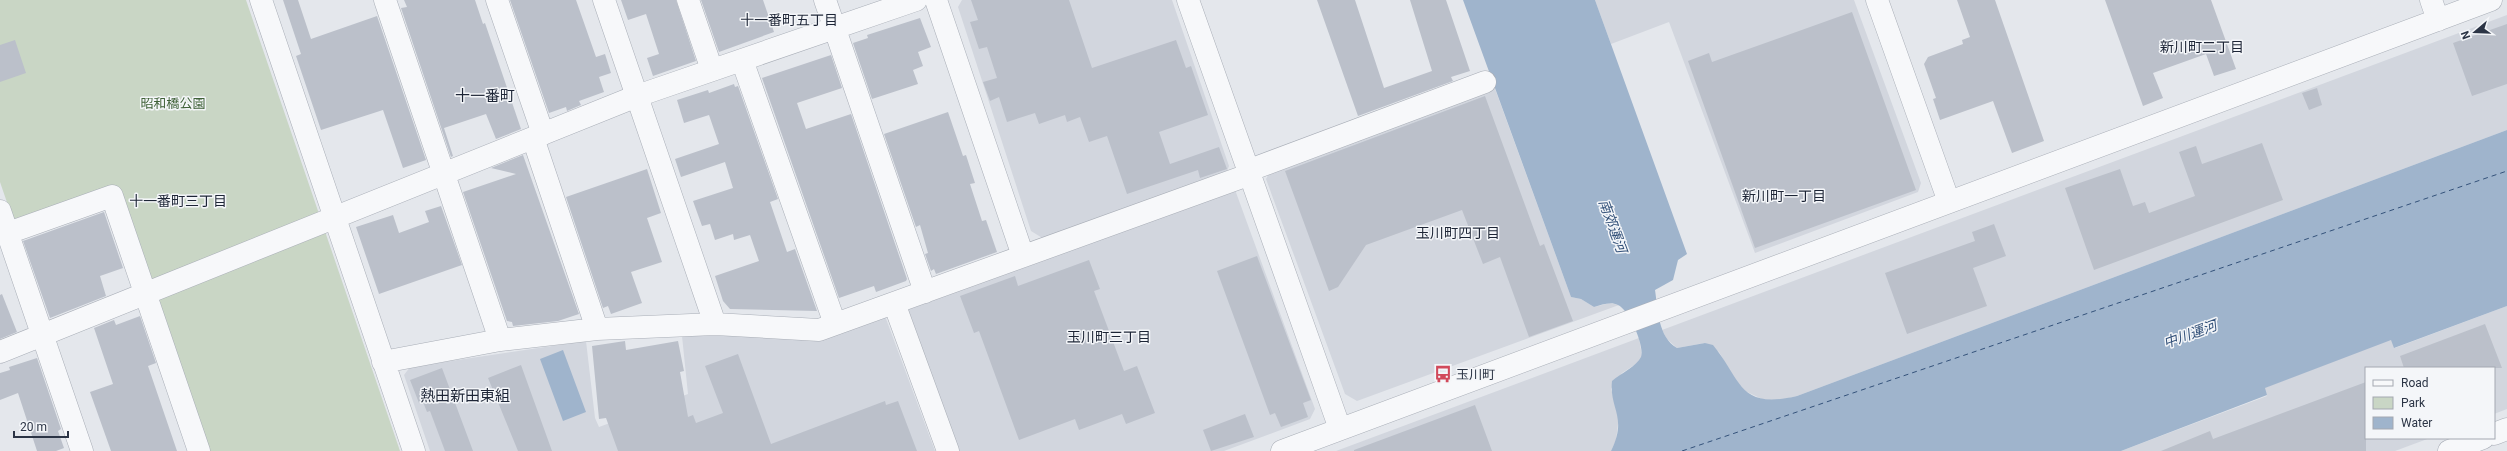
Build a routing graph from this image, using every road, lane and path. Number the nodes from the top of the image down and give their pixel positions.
1 (261, 0) edge
2 (385, 0) edge
3 (497, 0) edge
4 (604, 0) edge
5 (688, 0) edge
6 (825, 0) edge
7 (916, 0) edge
8 (936, 0) edge
9 (1188, 0) edge
10 (1877, 0) edge
11 (2491, 0) edge
12 (2435, 10) edge
13 (835, 28) junction
14 (742, 60) junction
15 (712, 70) junction
16 (1486, 82) dead end
17 (637, 96) junction
18 (538, 136) junction
19 (1248, 173) junction
20 (444, 174) junction
21 (1950, 202) junction
22 (0, 211) edge
23 (334, 218) junction
24 (8, 233) junction
25 (1023, 256) junction
26 (925, 292) junction
27 (146, 294) junction
28 (894, 303) junction
29 (715, 324) junction
30 (835, 324) junction
31 (597, 329) junction
32 (42, 334) junction
33 (500, 340) junction
34 (0, 352) edge
35 (383, 362) junction
36 (1340, 429) junction
37 (2507, 429) edge
38 (2495, 434) edge
39 (2481, 439) edge
40 (82, 451) edge
41 (199, 451) edge
42 (414, 451) edge
43 (948, 451) edge
44 (1282, 451) edge
45 (2449, 451) edge

1 - 23 street
2 - 20 street
3 - 18 street
4 - 17 street
5 - 15 street
6 - 13 street
7 - 13 street
8 - 25 street
9 - 19 street
10 - 21 street
11 - 12 street
12 - 21 street
13 - 14 street
13 - 26 street
14 - 15 street
14 - 30 street
15 - 17 street
16 - 19 street
17 - 18 street
17 - 29 street
18 - 20 street
18 - 31 street
19 - 25 street
19 - 36 street
20 - 23 street
20 - 33 street
21 - 36 street
22 - 24 street
23 - 27 street
23 - 35 street
24 - 27 street
24 - 32 street
25 - 26 street
26 - 28 street
27 - 32 street
27 - 41 street
28 - 30 street
28 - 43 street
29 - 30 street
29 - 31 street
31 - 33 street
32 - 34 street
32 - 40 street
33 - 35 street
35 - 42 street
36 - 44 street
37 - 38 street
39 - 45 street

